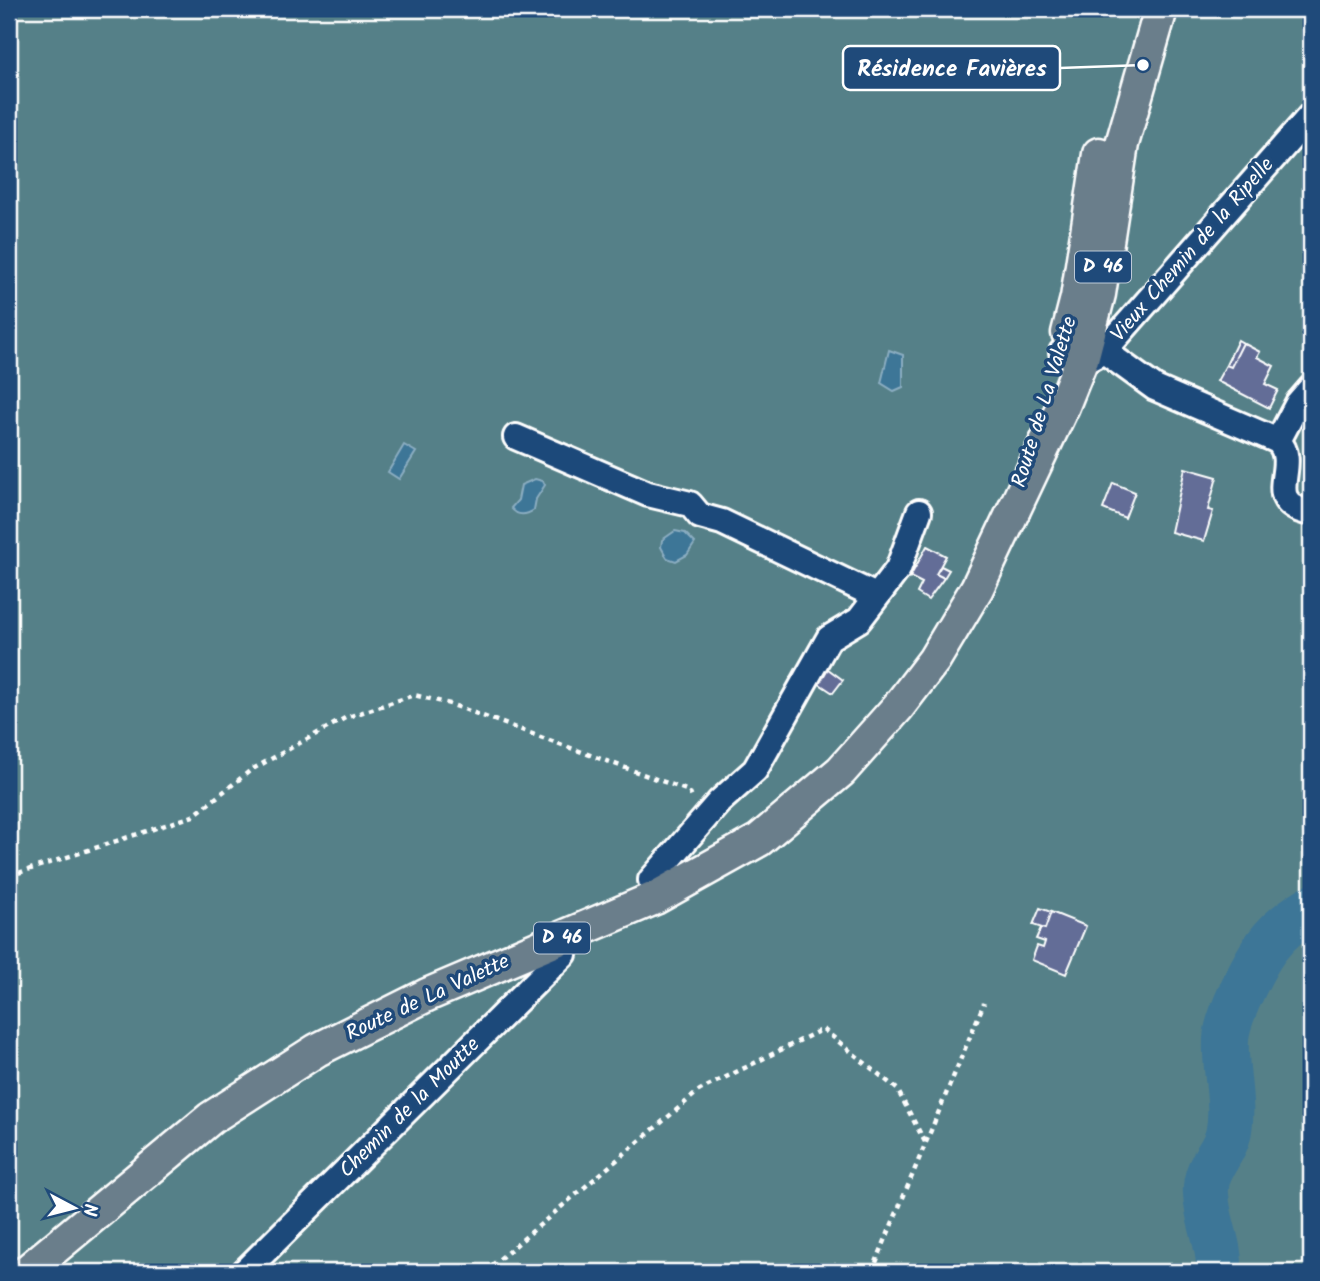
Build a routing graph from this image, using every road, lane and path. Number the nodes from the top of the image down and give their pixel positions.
1 (1160, 9) edge
2 (1311, 115) edge
3 (1083, 354) junction
4 (1311, 387) edge
5 (516, 437) dead end
6 (1278, 440) junction
7 (919, 512) dead end
8 (1311, 513) edge
9 (876, 596) junction
10 (703, 821) junction
11 (9, 876) edge
12 (655, 898) junction
13 (560, 939) junction
14 (984, 1003) dead end
15 (926, 1144) junction
16 (26, 1272) edge
17 (244, 1272) edge
18 (484, 1272) edge
19 (872, 1272) edge

1 - 3 main road, Route de La Valette / D 46
2 - 3 street, Vieux Chemin de la Ripelle
3 - 6 street
3 - 12 main road, Route de La Valette / D 46
4 - 6 street
5 - 9 street
6 - 8 street
7 - 9 street
9 - 10 street
10 - 11 path
10 - 12 street
12 - 13 main road, Route de La Valette / D 46
13 - 16 main road, Route de La Valette / D 46
13 - 17 street, Chemin de la Moutte
14 - 15 path
15 - 18 path
15 - 19 path

